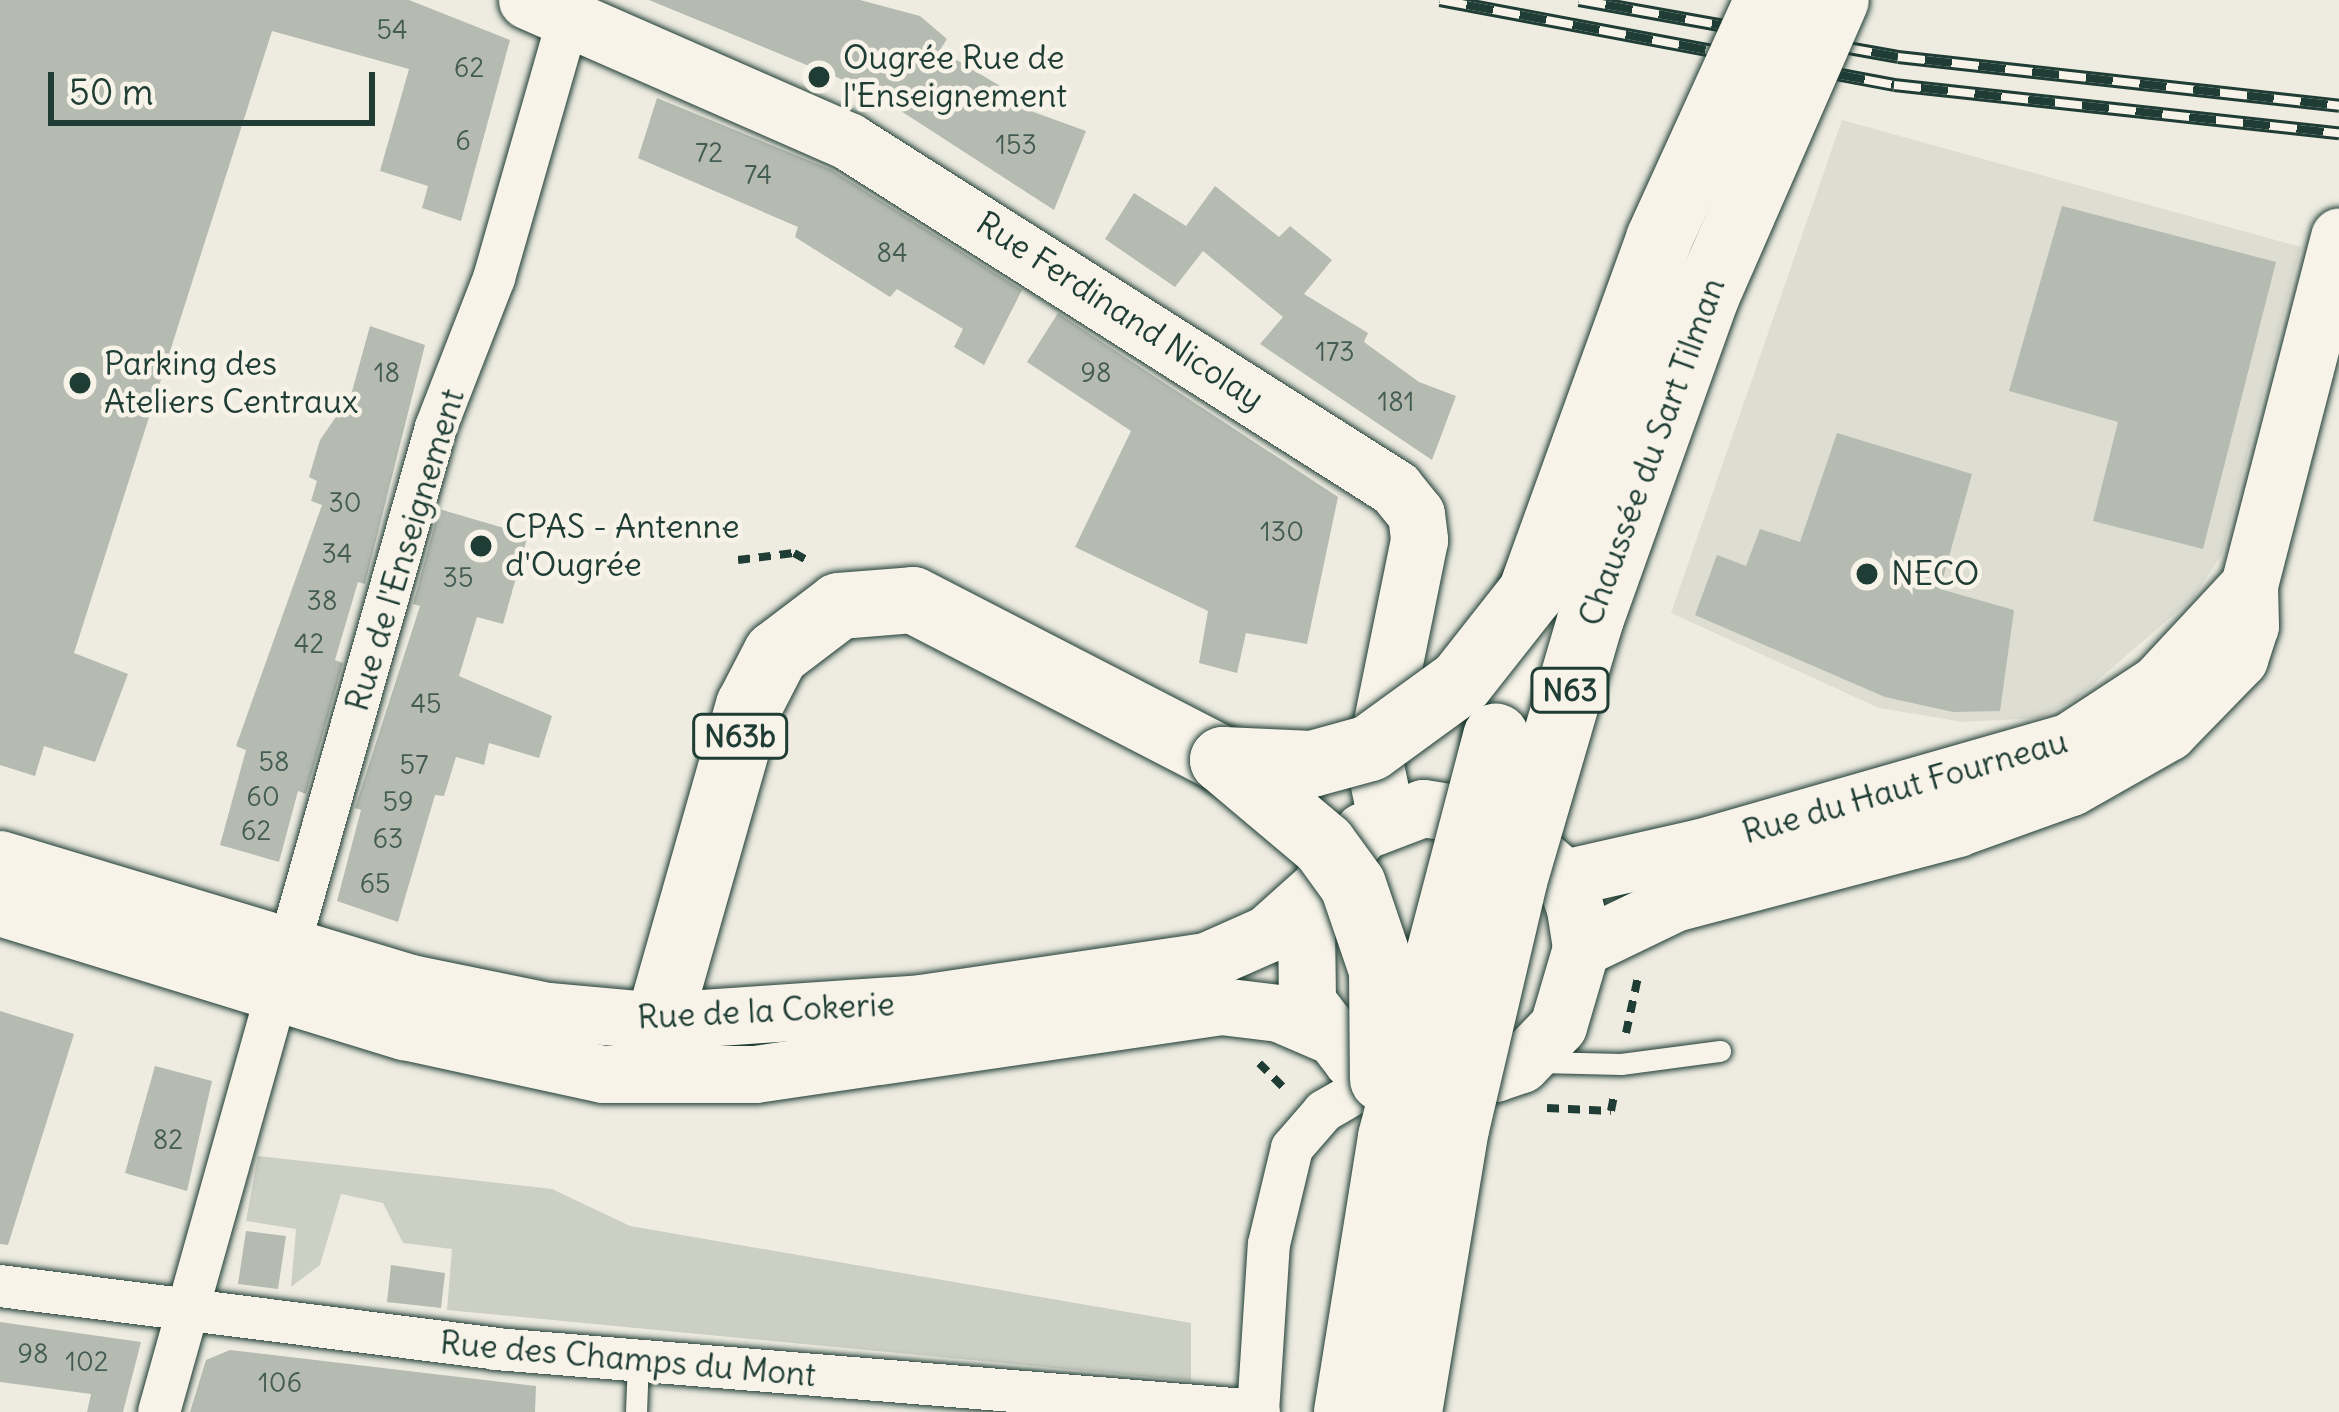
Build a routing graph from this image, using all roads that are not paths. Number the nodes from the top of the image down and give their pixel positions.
1 (1768, 0) edge
2 (1836, 0) edge
3 (548, 9) edge
4 (2339, 236) edge
5 (2248, 585) junction
6 (1531, 593) junction
7 (1223, 760) junction
8 (1386, 818) junction
9 (0, 859) edge
10 (1564, 878) junction
11 (1314, 892) junction
12 (0, 907) edge
13 (1581, 948) junction
14 (283, 970) junction
15 (659, 1021) junction
16 (1325, 1034) junction
17 (1720, 1051) dead end
18 (1521, 1064) junction
19 (1390, 1073) junction
20 (1391, 1137) junction
21 (0, 1286) edge
22 (188, 1310) junction
23 (638, 1360) junction
24 (978, 1401) edge
25 (1258, 1411) edge
26 (159, 1412) edge
27 (636, 1412) edge
28 (1347, 1412) edge
29 (1409, 1412) edge

1 - 6 highway, Chaussée du Sart Tilman / N63, bridge
2 - 29 highway, Chaussée du Sart Tilman / N63, bridge
3 - 8 main road, Rue Ferdinand Nicolay
3 - 14 street, Rue de l'Enseignement
4 - 5 main road
5 - 10 main road, Rue du Haut Fourneau
5 - 13 main road, Rue du Haut Fourneau
6 - 7 highway, bridge
6 - 20 highway, Chaussée du Sart Tilman / N63, bridge
7 - 15 highway, N63b
7 - 20 highway, bridge
8 - 10 main road
8 - 11 main road
9 - 14 main road, Rue de la Cokerie
10 - 13 main road
11 - 15 main road, Rue de la Cokerie
11 - 16 main road
12 - 14 main road, Rue de la Cokerie
13 - 18 main road
14 - 15 main road, Rue de la Cokerie
14 - 16 main road, Rue de la Cokerie
14 - 22 street, Rue de l'Enseignement
16 - 19 main road
17 - 18 lane
18 - 19 main road
19 - 25 street
20 - 28 highway, Chaussée du Sart Tilman / N63, bridge
21 - 22 street, Rue des Champs du Mont
22 - 23 street, Rue des Champs du Mont
22 - 26 street, Rue de l'Enseignement
23 - 24 street, Rue des Champs du Mont
23 - 27 lane
24 - 25 street, Rue des Champs du Mont

